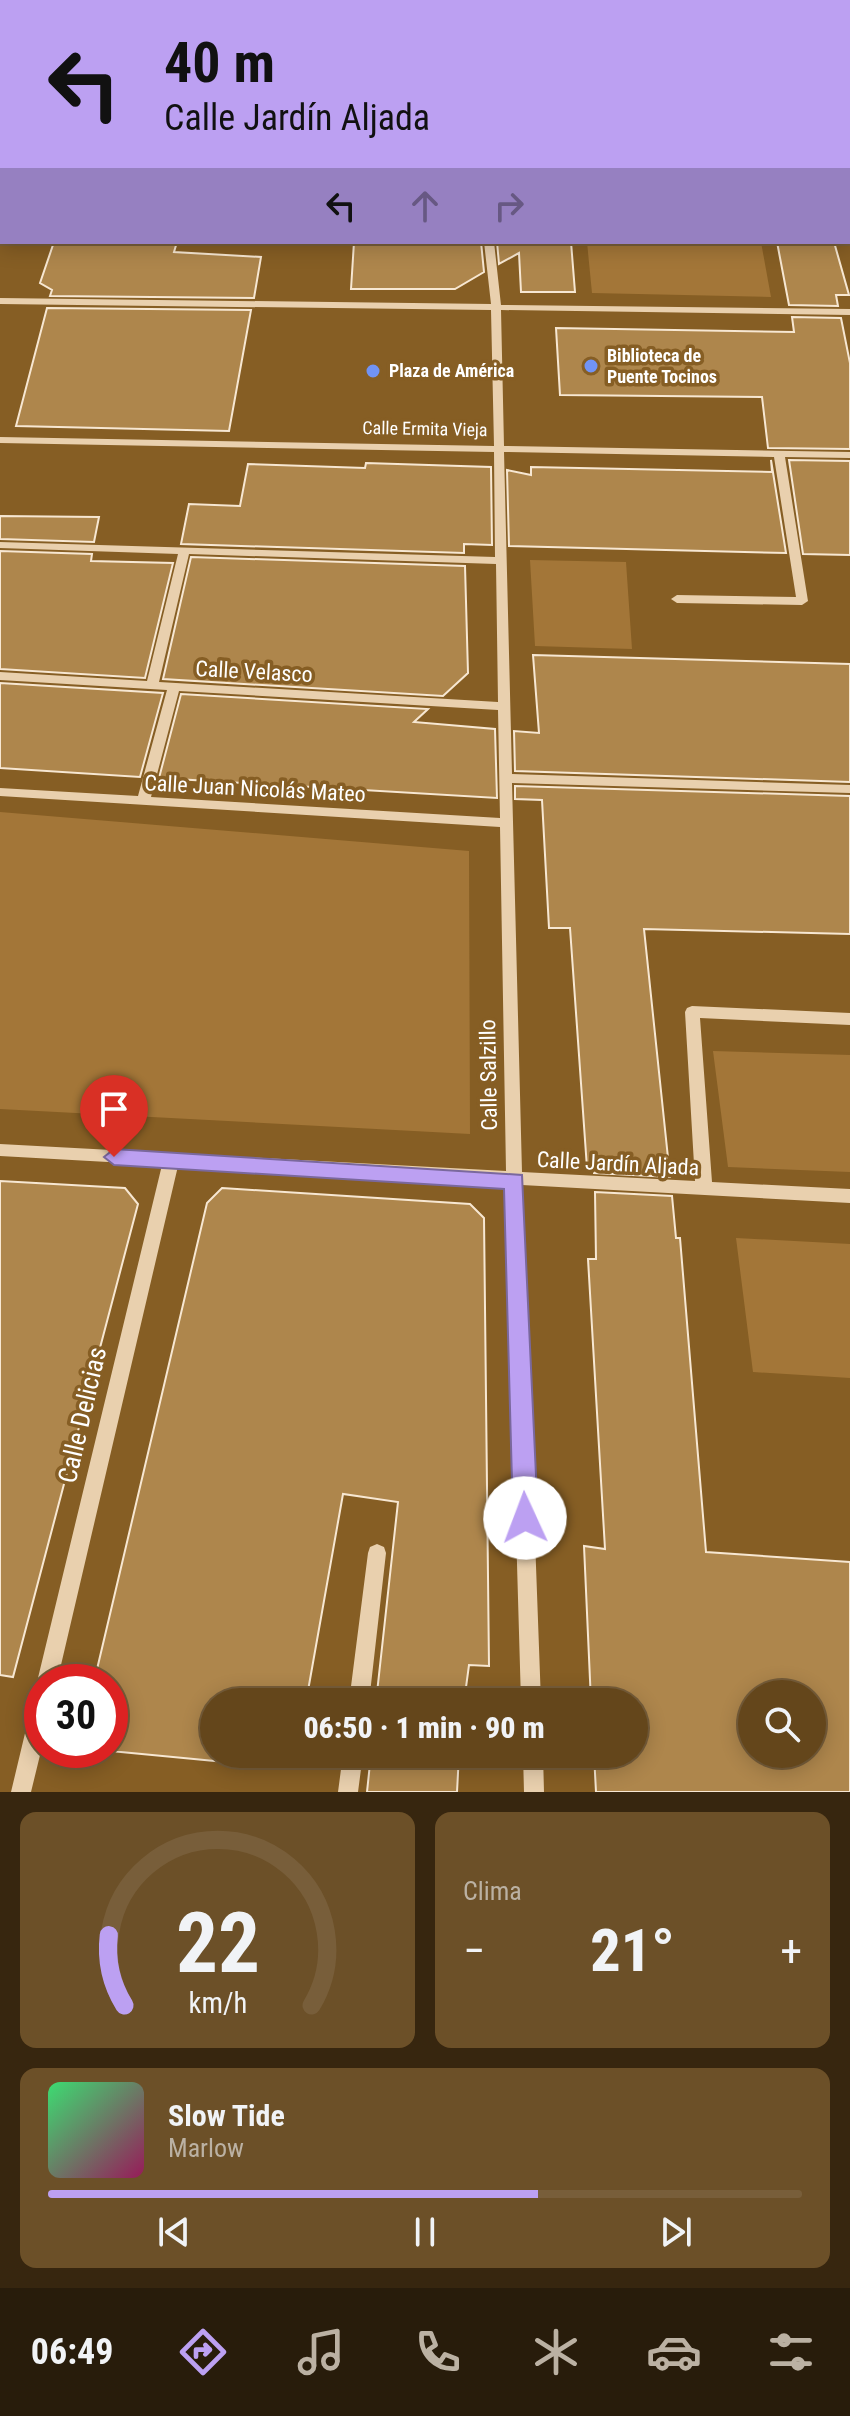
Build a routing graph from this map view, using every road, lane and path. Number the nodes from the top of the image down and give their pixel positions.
1 (489, 244) edge
2 (0, 301) edge
3 (496, 305) junction
4 (850, 312) edge
5 (0, 440) edge
6 (499, 448) junction
7 (779, 453) junction
8 (850, 455) edge
9 (0, 545) edge
10 (184, 551) junction
11 (501, 561) junction
12 (677, 599) dead end
13 (0, 676) edge
14 (152, 685) junction
15 (174, 686) junction
16 (505, 706) junction
17 (506, 778) junction
18 (850, 789) edge
19 (0, 792) edge
20 (143, 801) junction
21 (507, 823) junction
22 (850, 1019) edge
23 (0, 1150) edge
24 (171, 1160) junction
25 (514, 1181) junction
26 (704, 1189) junction
27 (850, 1196) edge
28 (377, 1553) dead end
29 (51, 1664) edge
30 (361, 1688) edge
31 (531, 1688) edge
32 (27, 1768) edge
33 (351, 1768) edge
34 (533, 1768) edge
35 (21, 1792) edge
36 (348, 1792) edge
37 (534, 1792) edge

1 - 3 street
2 - 3 street
3 - 4 street
3 - 6 street
5 - 6 street, Calle Ermita Vieja
6 - 7 street, Calle Ermita Vieja
6 - 11 street, Calle Salzillo
7 - 8 street, Calle Ermita Vieja
7 - 12 street
9 - 10 street
10 - 11 street
10 - 14 street
11 - 16 street, Calle Salzillo
13 - 14 street, Calle Velasco
14 - 15 street, Calle Velasco
15 - 16 street, Calle Velasco
15 - 20 street
16 - 17 street, Calle Salzillo
17 - 18 street
17 - 21 street, Calle Salzillo
19 - 20 street, Calle Juan Nicolás Mateo
20 - 21 street, Calle Juan Nicolás Mateo
21 - 25 street, Calle Salzillo
22 - 26 street
23 - 24 street, Calle Jardín Aljada
24 - 25 street, Calle Jardín Aljada
24 - 29 street, Calle Delicias
25 - 26 street, Calle Jardín Aljada
25 - 31 street, Calle Salzillo
26 - 27 street, Calle Jardín Aljada
28 - 30 street
32 - 35 street
33 - 36 street
34 - 37 street

